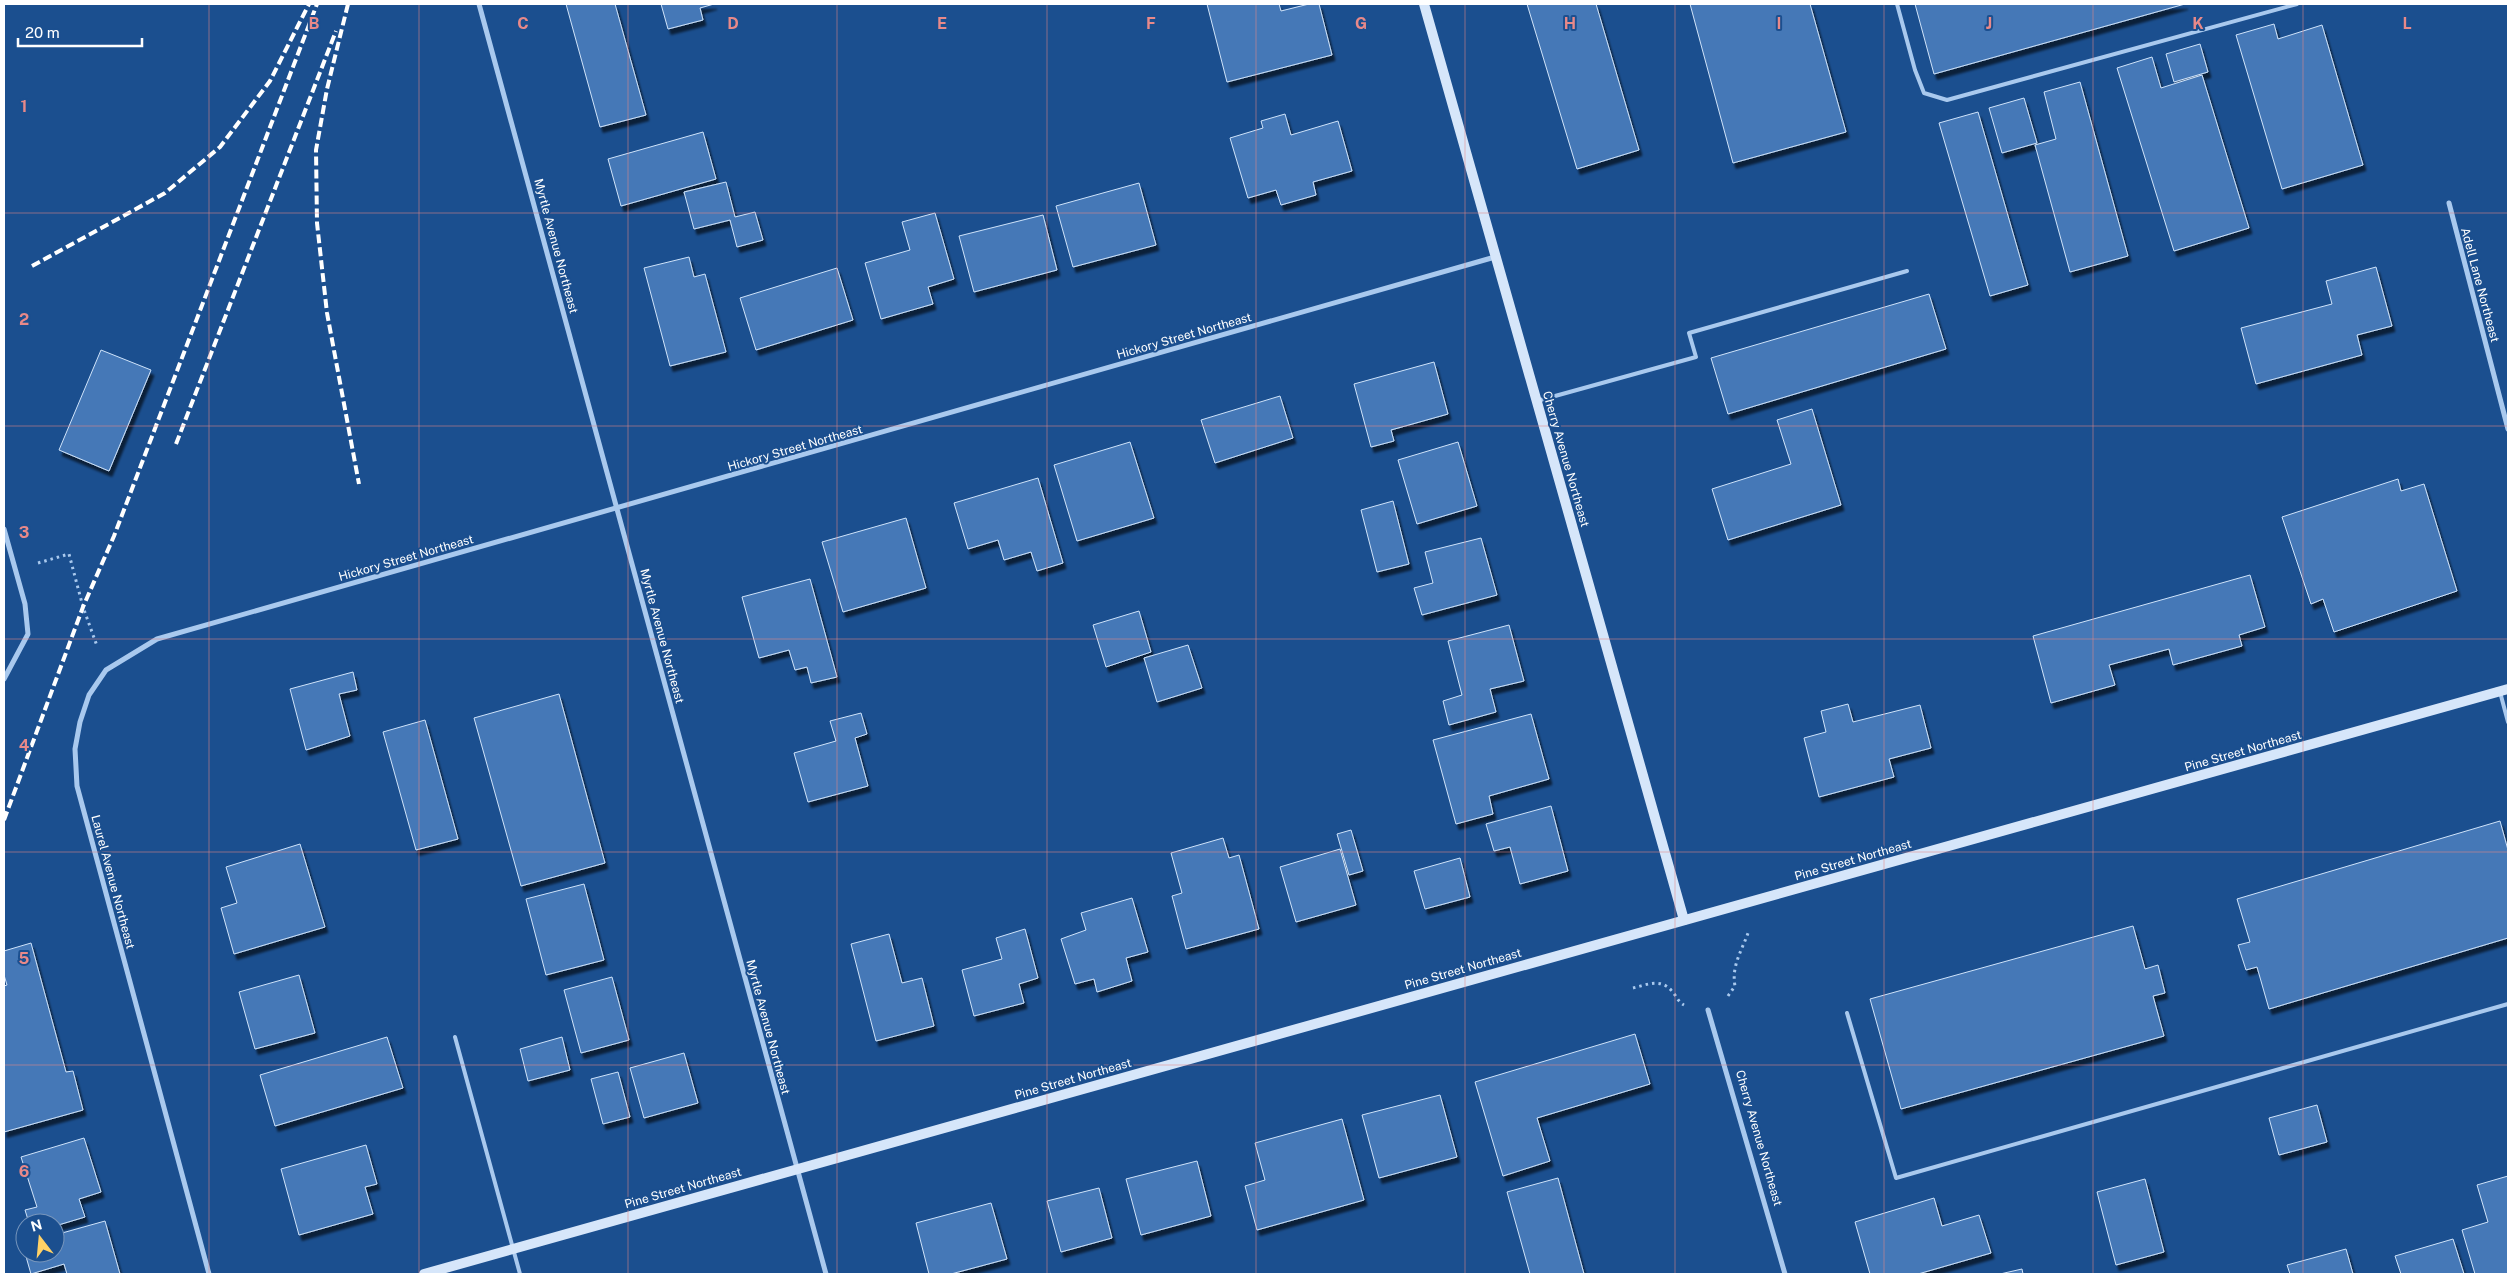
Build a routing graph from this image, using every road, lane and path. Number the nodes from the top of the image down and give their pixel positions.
1 (479, 4) edge
2 (1424, 4) edge
3 (1897, 4) edge
4 (2297, 4) edge
5 (2449, 203) dead end
6 (1496, 257) junction
7 (1907, 271) dead end
8 (1537, 401) junction
9 (2508, 429) edge
10 (617, 509) junction
11 (4, 529) edge
12 (15, 569) junction
13 (106, 670) junction
14 (4, 679) edge
15 (2504, 690) edge
16 (2508, 722) edge
17 (1760, 899) junction
18 (1684, 920) junction
19 (1633, 988) dead end
20 (2508, 1004) edge
21 (1708, 1010) junction
22 (1847, 1013) dead end
23 (456, 1037) dead end
24 (797, 1169) junction
25 (513, 1250) junction
26 (209, 1274) edge
27 (424, 1274) edge
28 (520, 1274) edge
29 (826, 1274) edge
30 (1785, 1274) edge

1 - 10 street, Myrtle Avenue Northeast
2 - 6 main road, Cherry Avenue Northeast
3 - 4 lane
5 - 9 street, Adell Lane Northeast
6 - 8 main road, Cherry Avenue Northeast
6 - 10 street, Hickory Street Northeast
7 - 8 lane
8 - 18 main road, Cherry Avenue Northeast
10 - 13 street, Hickory Street Northeast
10 - 24 street, Myrtle Avenue Northeast
11 - 12 street
12 - 13 path
12 - 14 street
13 - 26 street, Laurel Avenue Northeast
15 - 16 lane
15 - 17 main road, Pine Street Northeast
17 - 18 main road, Pine Street Northeast
17 - 21 path
18 - 24 main road, Pine Street Northeast
19 - 21 path
20 - 22 lane
21 - 30 street, Cherry Avenue Northeast
23 - 25 lane
24 - 25 main road, Pine Street Northeast
24 - 29 street, Myrtle Avenue Northeast
25 - 27 main road, Pine Street Northeast
25 - 28 lane

